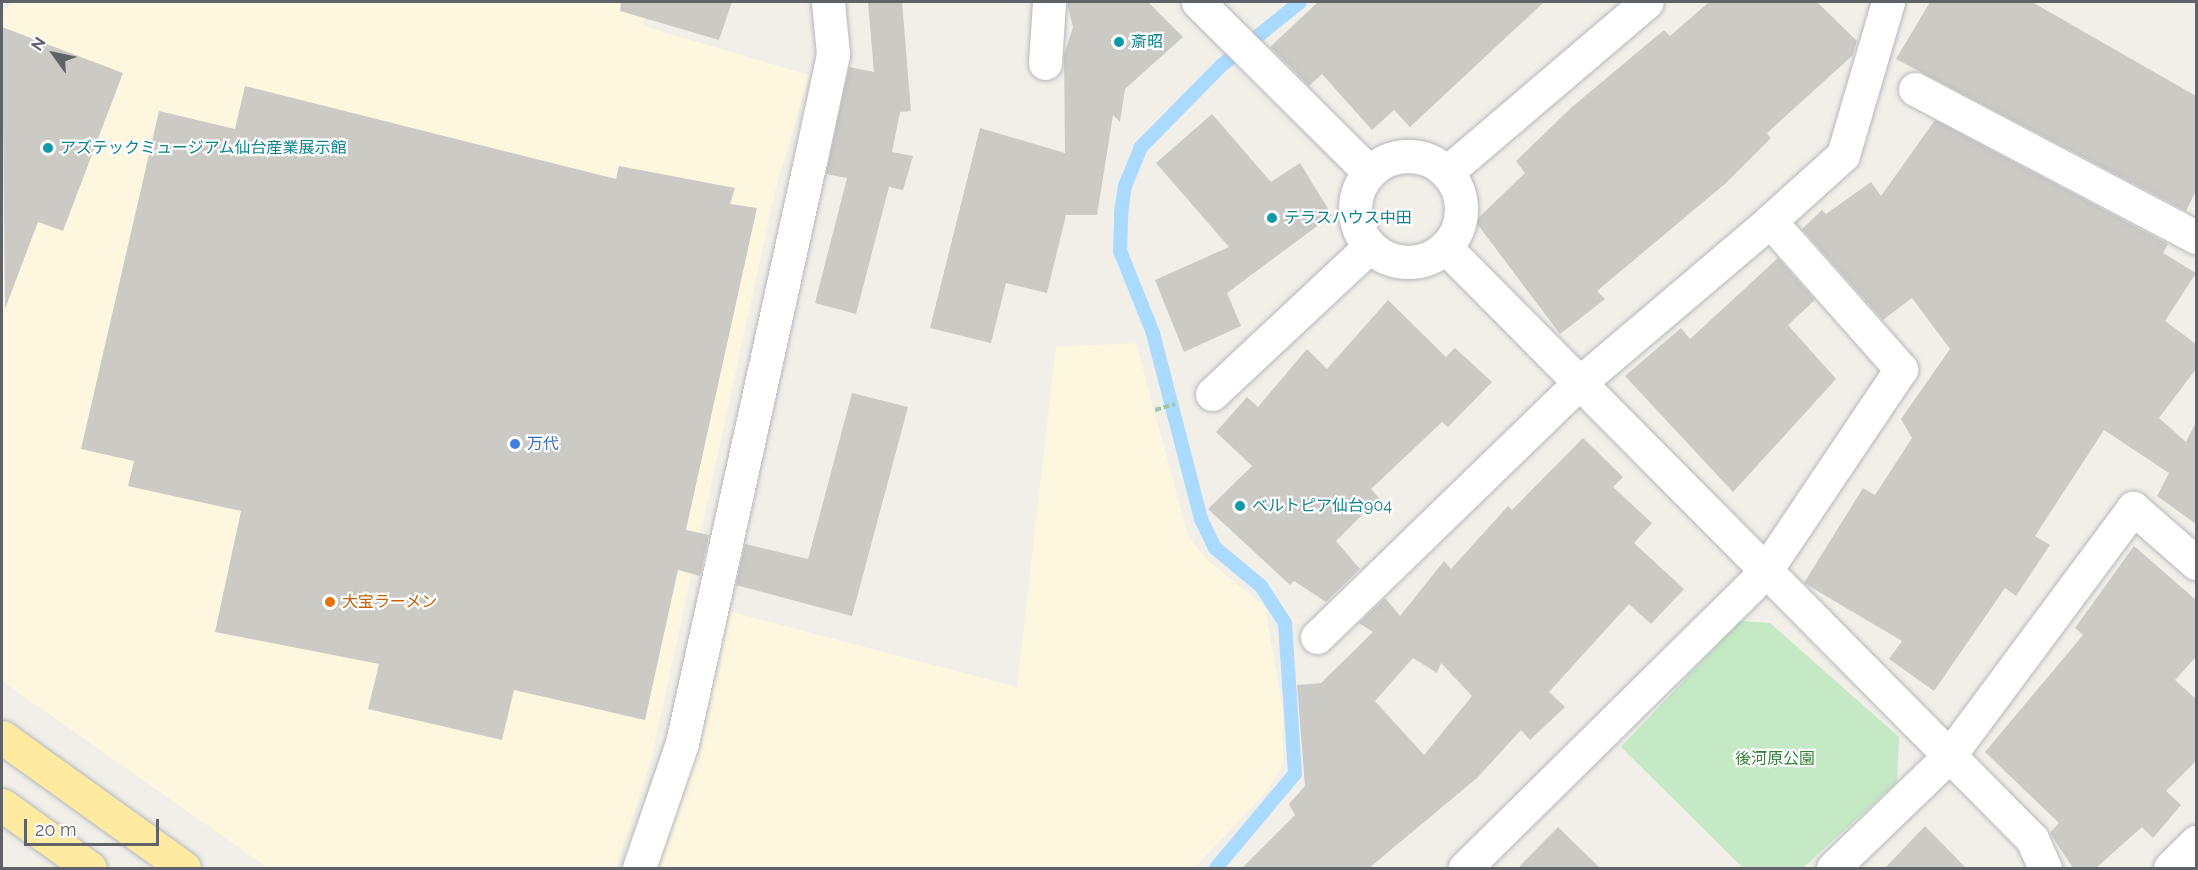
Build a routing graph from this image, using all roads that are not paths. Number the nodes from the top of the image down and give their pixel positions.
1 (828, 2) edge
2 (1049, 2) edge
3 (1198, 2) edge
4 (1647, 2) edge
5 (1888, 2) edge
6 (1046, 63) dead end
7 (1916, 89) dead end
8 (1369, 172) junction
9 (1447, 172) junction
10 (1770, 221) junction
11 (2196, 237) edge
12 (1370, 247) junction
13 (1445, 247) junction
14 (1578, 384) junction
15 (1198, 398) road end
16 (2196, 563) edge
17 (1763, 574) junction
18 (1317, 637) dead end
19 (2, 738) edge
20 (1949, 756) junction
21 (2, 805) edge
22 (2196, 842) edge
23 (90, 868) edge
24 (184, 868) edge
25 (639, 868) edge
26 (1465, 868) edge
27 (1833, 868) edge
28 (2045, 868) edge
29 (2170, 868) edge

1 - 25 street
2 - 6 street
3 - 8 street
4 - 9 street
5 - 10 street
7 - 11 street
8 - 9 street
8 - 12 street
9 - 13 street
10 - 14 street
10 - 17 street
12 - 13 street
12 - 15 street
13 - 14 street
14 - 17 street
14 - 18 street
16 - 20 street
17 - 20 street
17 - 26 street
19 - 24 highway
20 - 27 street
20 - 28 street
21 - 23 highway
22 - 29 street

